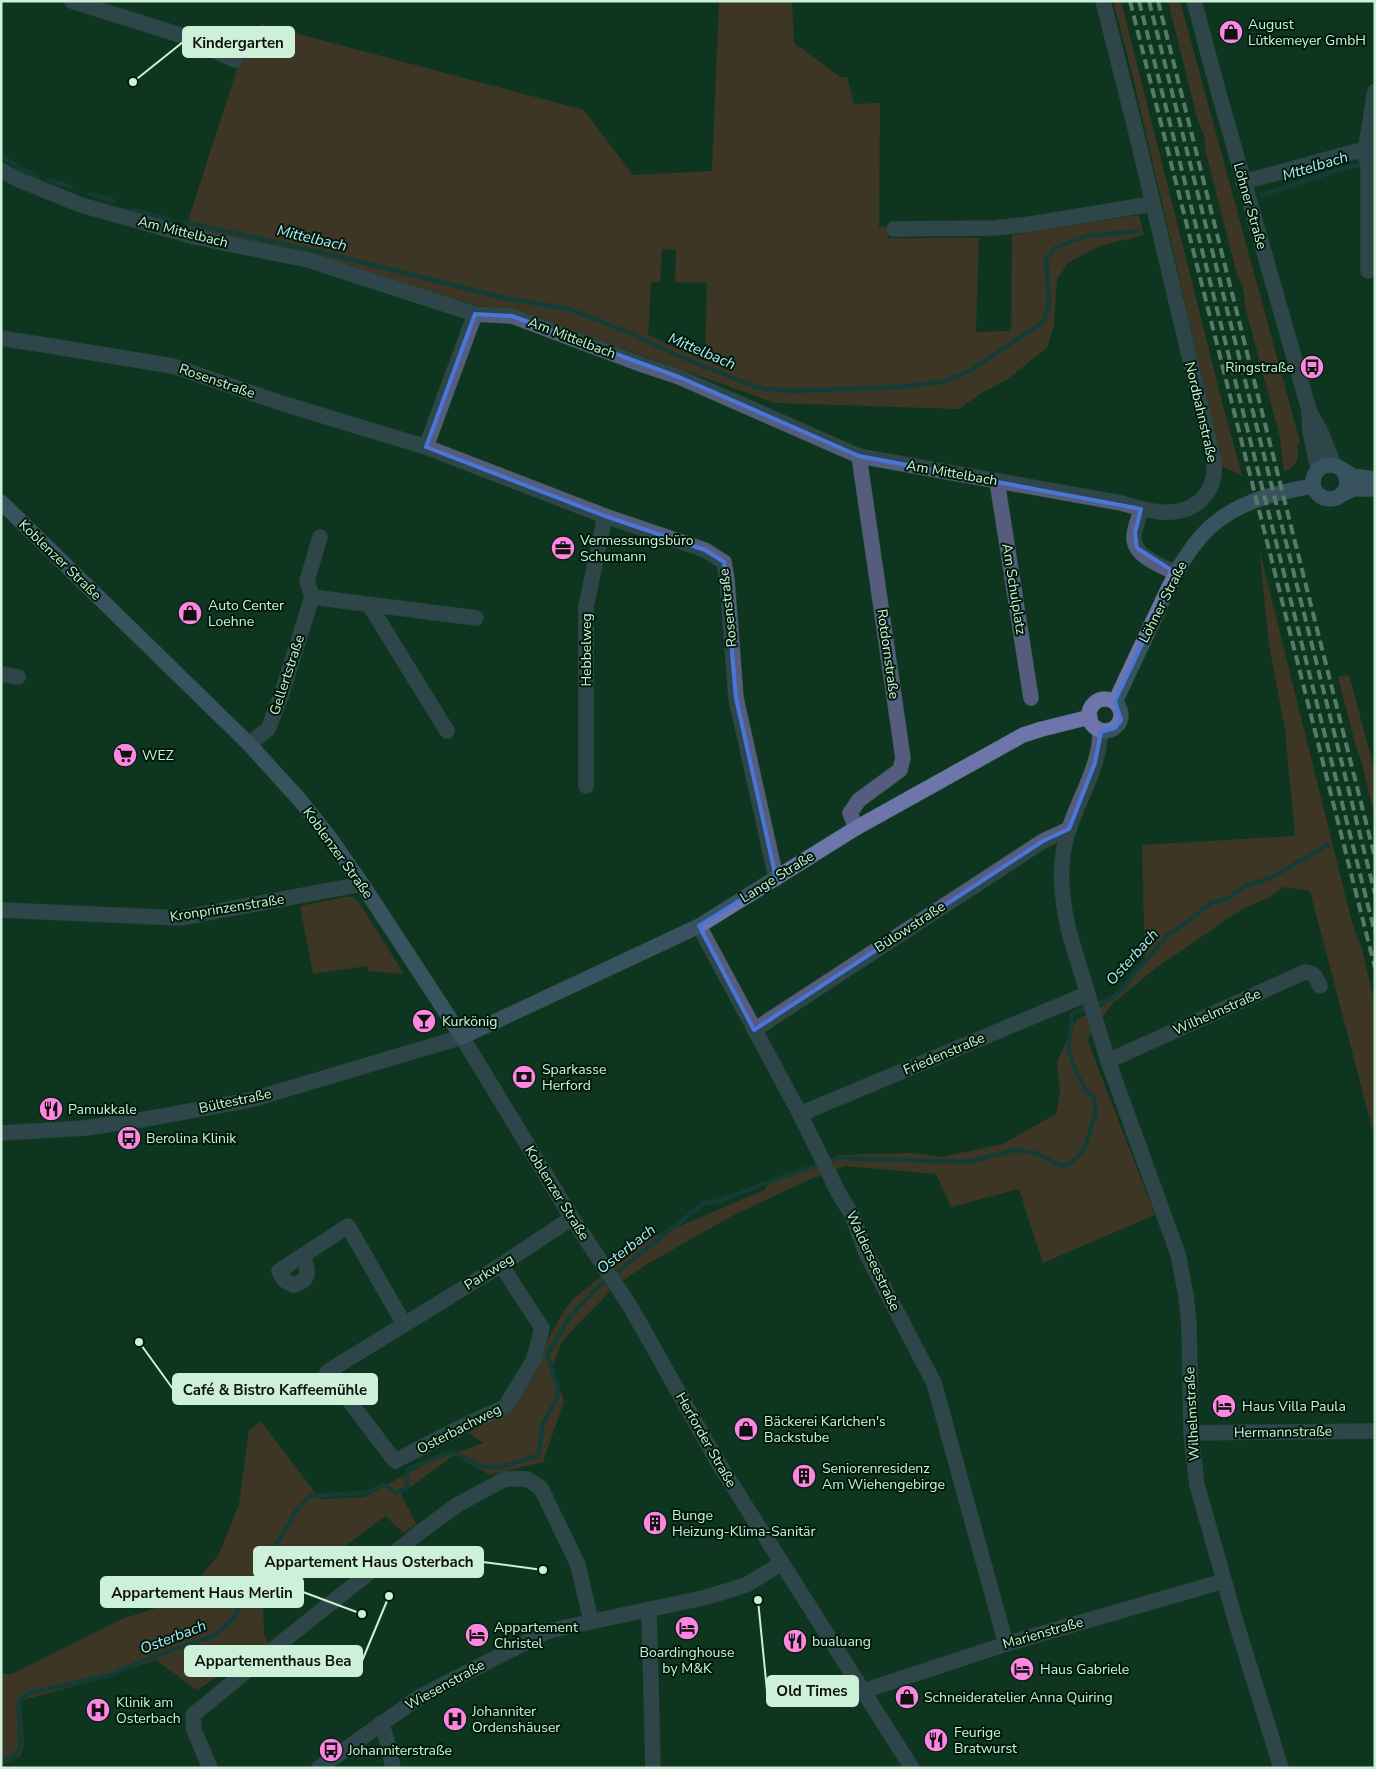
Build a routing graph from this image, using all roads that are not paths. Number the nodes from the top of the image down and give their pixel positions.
1 (72, 1) edge
2 (1103, 1) edge
3 (1194, 1) edge
4 (234, 60) dead end
5 (1375, 91) edge
6 (1368, 150) edge
7 (1, 170) edge
8 (1243, 182) junction
9 (1152, 204) junction
10 (894, 229) dead end
11 (1368, 271) dead end
12 (475, 314) junction
13 (1, 338) edge
14 (1309, 410) junction
15 (426, 447) junction
16 (859, 456) junction
17 (1338, 467) junction
18 (1318, 469) junction
19 (1375, 479) edge
20 (997, 481) junction
21 (1312, 486) junction
22 (1375, 489) edge
23 (1341, 496) junction
24 (1, 502) edge
25 (1142, 509) junction
26 (605, 516) junction
27 (320, 537) dead end
28 (1176, 573) junction
29 (312, 597) junction
30 (370, 606) junction
31 (476, 618) dead end
32 (1, 674) edge
33 (18, 677) dead end
34 (1031, 698) dead end
35 (1115, 702) junction
36 (1090, 717) junction
37 (1100, 730) junction
38 (447, 731) dead end
39 (249, 744) junction
40 (586, 786) dead end
41 (856, 828) junction
42 (1069, 829) junction
43 (776, 878) junction
44 (362, 884) junction
45 (1, 910) edge
46 (699, 926) junction
47 (1320, 986) dead end
48 (1089, 999) junction
49 (754, 1030) junction
50 (462, 1037) junction
51 (1108, 1060) junction
52 (800, 1114) junction
53 (1, 1133) edge
54 (572, 1218) junction
55 (303, 1255) dead end
56 (602, 1262) joint
57 (501, 1265) junction
58 (404, 1324) junction
59 (328, 1372) joint
60 (1375, 1431) edge
61 (1191, 1433) junction
62 (782, 1563) junction
63 (1224, 1580) junction
64 (649, 1610) junction
65 (591, 1622) junction
66 (1006, 1644) junction
67 (863, 1690) junction
68 (381, 1723) junction
69 (210, 1768) edge
70 (319, 1768) edge
71 (393, 1768) edge
72 (653, 1768) edge
73 (912, 1768) edge
74 (1281, 1768) edge

1 - 4 street
2 - 9 street, Nordbahnstraße
3 - 8 street, Löhner Straße
5 - 6 street
6 - 8 street
6 - 11 street
7 - 12 street, Am Mittelbach
8 - 14 street, Löhner Straße
9 - 10 street
9 - 25 street, Nordbahnstraße
12 - 15 street
12 - 16 street, Am Mittelbach
13 - 15 street, Rosenstraße
14 - 17 street, Löhner Straße
14 - 18 street, Löhner Straße
15 - 26 street, Rosenstraße
16 - 20 street, Am Mittelbach
16 - 41 street, Rotdornstraße
17 - 18 street
17 - 19 street
17 - 23 street
18 - 21 street
20 - 25 street, Am Mittelbach
20 - 34 street, Am Schulplatz
21 - 23 street
21 - 28 street, Löhner Straße
22 - 23 street
24 - 39 street, Koblenzer Straße
25 - 28 street
26 - 40 street, Hebbelweg
26 - 43 street, Rosenstraße
27 - 29 street, Gellertstraße
28 - 35 street, Löhner Straße
29 - 30 street
29 - 39 street, Gellertstraße
30 - 31 street
30 - 38 street
32 - 33 street
35 - 36 street
35 - 37 street
36 - 37 street
36 - 41 street, Lange Straße
37 - 42 street
39 - 44 street, Koblenzer Straße
41 - 43 street, Lange Straße
42 - 48 street
42 - 49 street, Bülowstraße
43 - 46 street, Lange Straße
44 - 45 street, Kronprinzenstraße
44 - 50 street, Koblenzer Straße
46 - 49 street, Walderseestraße
46 - 50 street, Lange Straße
47 - 51 street, Wilhelmstraße
48 - 51 street, Wilhelmstraße
48 - 52 street, Friedenstraße
49 - 52 street, Walderseestraße
50 - 53 street, Bültestraße
50 - 54 street, Koblenzer Straße
51 - 61 street, Wilhelmstraße
52 - 66 street, Walderseestraße
54 - 56 street, Koblenzer Straße
54 - 57 street, Parkweg
55 - 58 street
56 - 62 street, Herforder Straße
57 - 58 street, Parkweg
57 - 59 street, Osterbachweg
58 - 59 street, Parkweg
60 - 61 street, Hermannstraße
61 - 63 street, Wilhelmstraße
62 - 64 street, Wiesenstraße
62 - 67 street, Herforder Straße
63 - 66 street, Marienstraße
63 - 74 street, Wilhelmstraße
64 - 65 street, Wiesenstraße
64 - 72 street
65 - 68 street, Wiesenstraße
65 - 69 street
66 - 67 street, Marienstraße
67 - 73 street, Herforder Straße
68 - 70 street, Wiesenstraße
68 - 71 street

